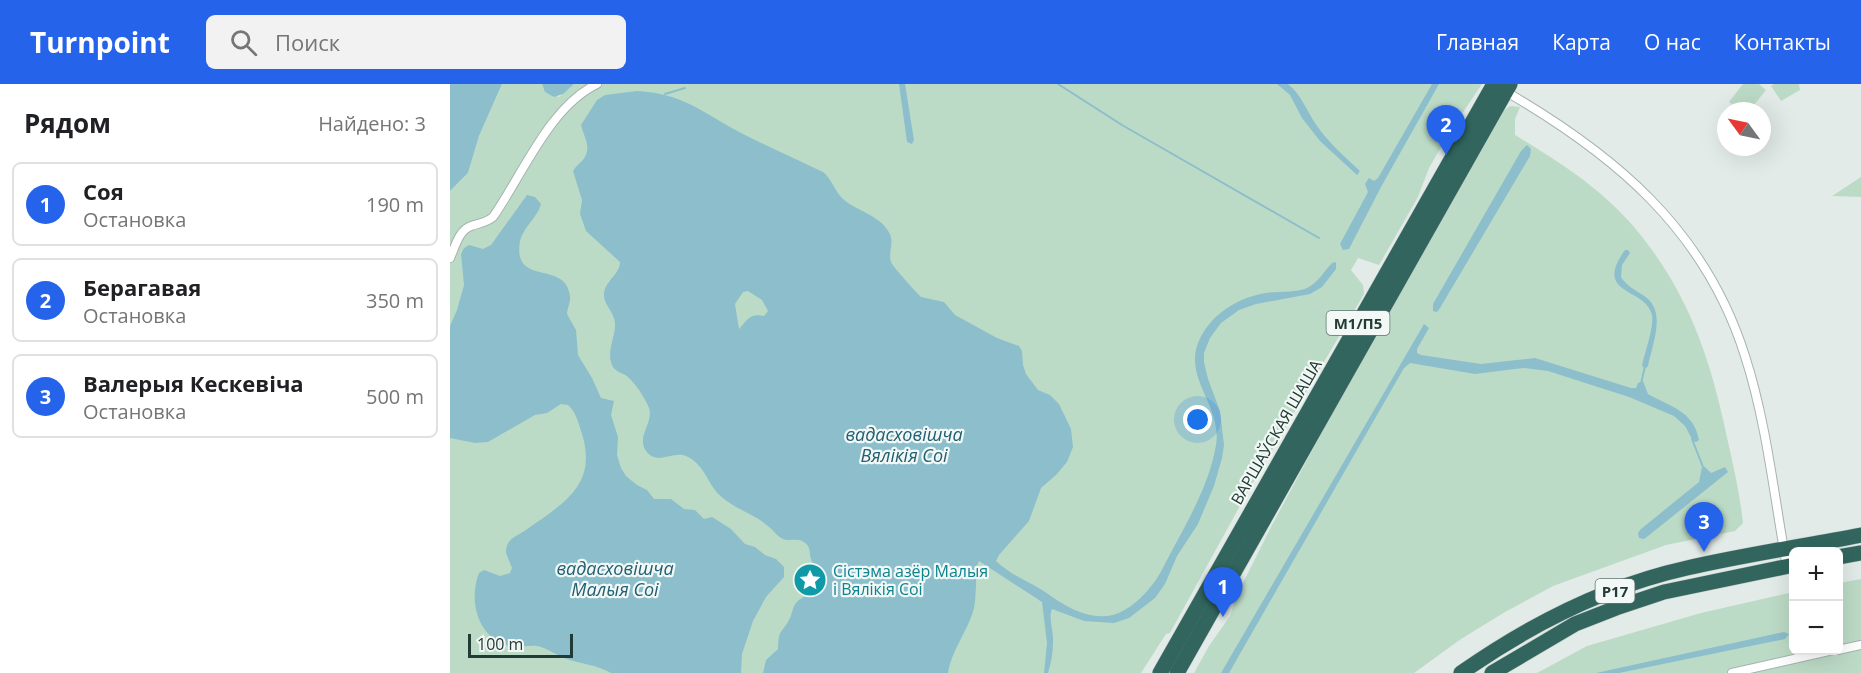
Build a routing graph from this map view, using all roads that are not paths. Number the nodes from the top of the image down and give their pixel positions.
1 (597, 84) edge
2 (1501, 86) edge
3 (450, 258) edge
4 (1861, 535) edge
5 (1784, 550) junction
6 (1861, 553) edge
7 (1843, 556) edge
8 (1789, 563) edge
9 (1789, 566) edge
10 (1861, 645) edge
11 (1843, 649) edge
12 (1815, 655) edge
13 (1160, 673) edge
14 (1178, 673) edge
15 (1461, 673) edge
16 (1492, 673) edge
17 (1732, 673) edge

1 - 3 street
2 - 5 street
2 - 13 highway, ВАРШАЎСКАЯ ШАША / М1/П5
2 - 14 highway, ВАРШАЎСКАЯ ШАША / М1/П5
4 - 5 highway, Р17
5 - 8 street
5 - 15 highway, Р17
6 - 7 highway
9 - 16 highway, Р17
10 - 11 street
12 - 17 street

